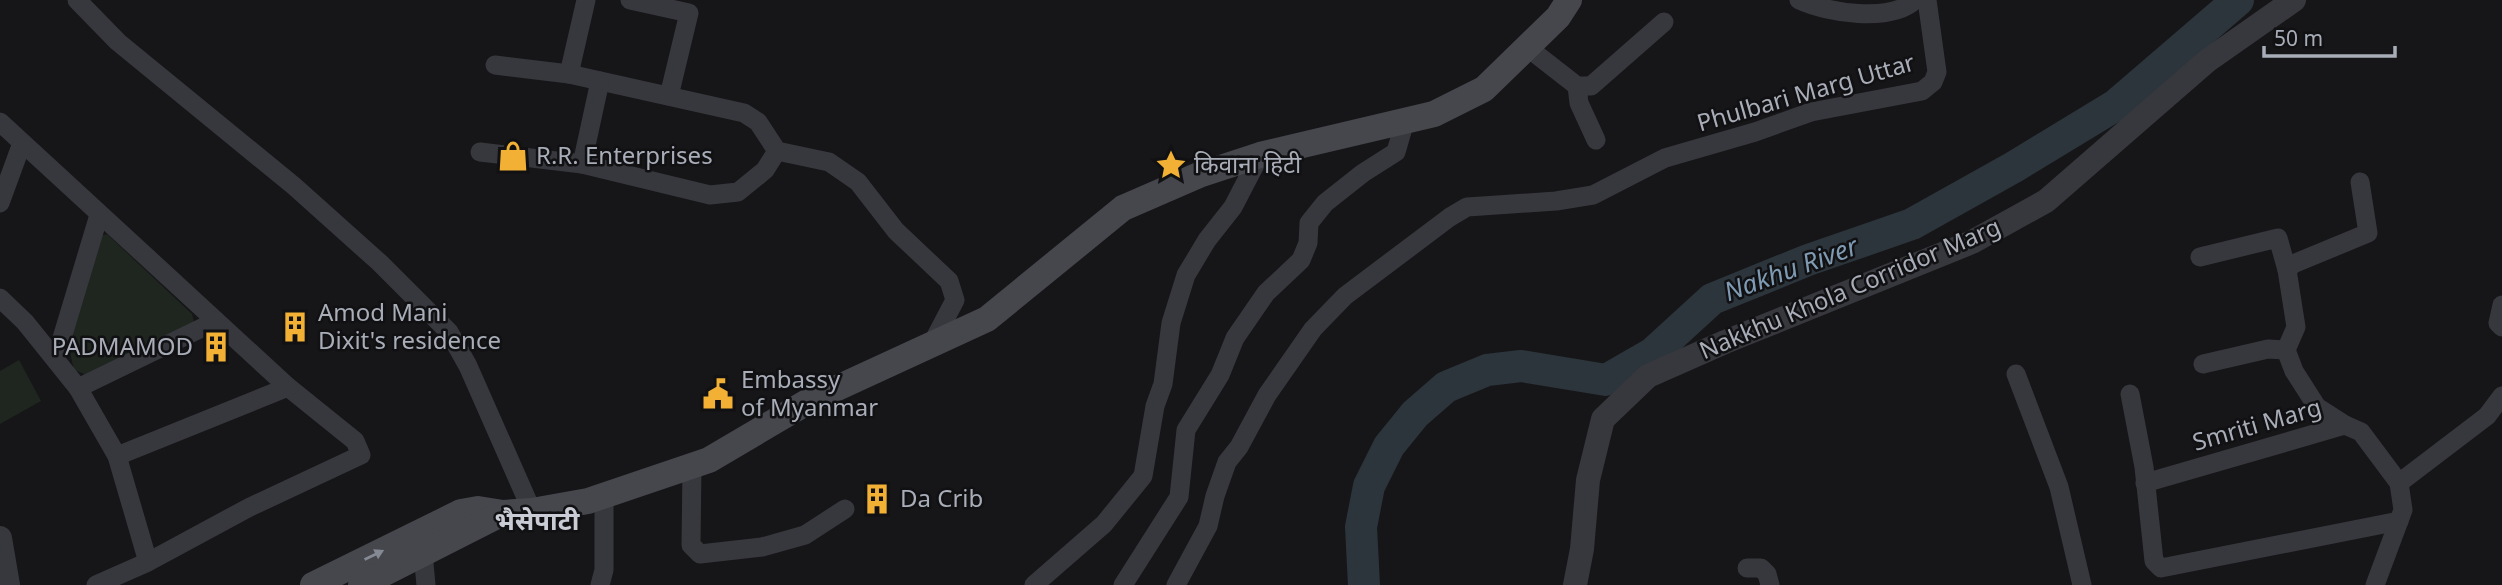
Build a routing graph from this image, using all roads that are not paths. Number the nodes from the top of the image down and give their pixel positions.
1 (77, 0) edge
2 (586, 0) edge
3 (630, 0) edge
4 (1569, 0) edge
5 (1799, 0) edge
6 (1915, 0) edge
7 (1927, 0) edge
8 (2294, 0) edge
9 (1664, 22) dead end
10 (1527, 47) junction
11 (495, 65) dead end
12 (569, 74) junction
13 (600, 80) junction
14 (1577, 86) junction
15 (669, 96) junction
16 (1405, 121) junction
17 (0, 122) edge
18 (1596, 140) dead end
19 (22, 143) junction
20 (777, 151) junction
21 (480, 152) dead end
22 (1260, 155) junction
23 (582, 164) junction
24 (2360, 182) dead end
25 (0, 203) edge
26 (99, 215) junction
27 (2200, 257) dead end
28 (2287, 270) junction
29 (0, 298) edge
30 (2502, 305) edge
31 (216, 321) junction
32 (2502, 327) edge
33 (933, 342) junction
34 (2286, 350) junction
35 (56, 358) junction
36 (2203, 364) dead end
37 (2016, 374) dead end
38 (78, 387) junction
39 (288, 387) junction
40 (2130, 394) dead end
41 (2502, 396) edge
42 (2345, 425) junction
43 (117, 456) junction
44 (692, 466) junction
45 (2399, 482) junction
46 (2145, 483) junction
47 (604, 496) junction
48 (845, 509) dead end
49 (532, 511) junction
50 (503, 513) junction
51 (2399, 521) junction
52 (0, 538) edge
53 (423, 553) junction
54 (148, 562) junction
55 (1747, 568) dead end
56 (5, 571) edge
57 (96, 585) edge
58 (313, 585) edge
59 (361, 585) edge
60 (426, 585) edge
61 (600, 585) edge
62 (1034, 585) edge
63 (1123, 585) edge
64 (1176, 585) edge
65 (1575, 585) edge
66 (1770, 585) edge
67 (2082, 585) edge
68 (2375, 585) edge

1 - 49 street
2 - 12 street
3 - 15 street
4 - 10 main road
5 - 6 street
7 - 64 street, Phulbari Marg Uttar
8 - 65 street, Nakkhu Khola Corridor Marg
9 - 14 street
10 - 14 street
10 - 16 main road
11 - 12 street
12 - 13 street
13 - 15 street
13 - 23 street
14 - 18 street
15 - 20 street
16 - 22 main road
16 - 63 street
17 - 19 street
19 - 25 street
19 - 26 street
20 - 23 street
20 - 33 street
21 - 23 street
22 - 33 main road
22 - 62 street
24 - 28 street
26 - 31 street
26 - 35 street
27 - 28 street
28 - 34 street
29 - 35 street
30 - 32 street
31 - 38 street
31 - 39 street
33 - 44 main road
34 - 36 street
34 - 42 street
35 - 38 street
37 - 67 street
38 - 43 street
39 - 43 street
39 - 54 street
40 - 46 street
41 - 45 street
42 - 45 street, Smriti Marg
42 - 46 street, Smriti Marg
43 - 54 street
44 - 47 main road
44 - 48 street
45 - 51 street
46 - 51 street
47 - 49 main road
47 - 61 street
49 - 50 main road
50 - 53 main road
58 -> 50 main road
51 - 68 street
52 - 56 street
53 - 59 main road
53 - 60 street
54 - 57 street
55 - 66 street

